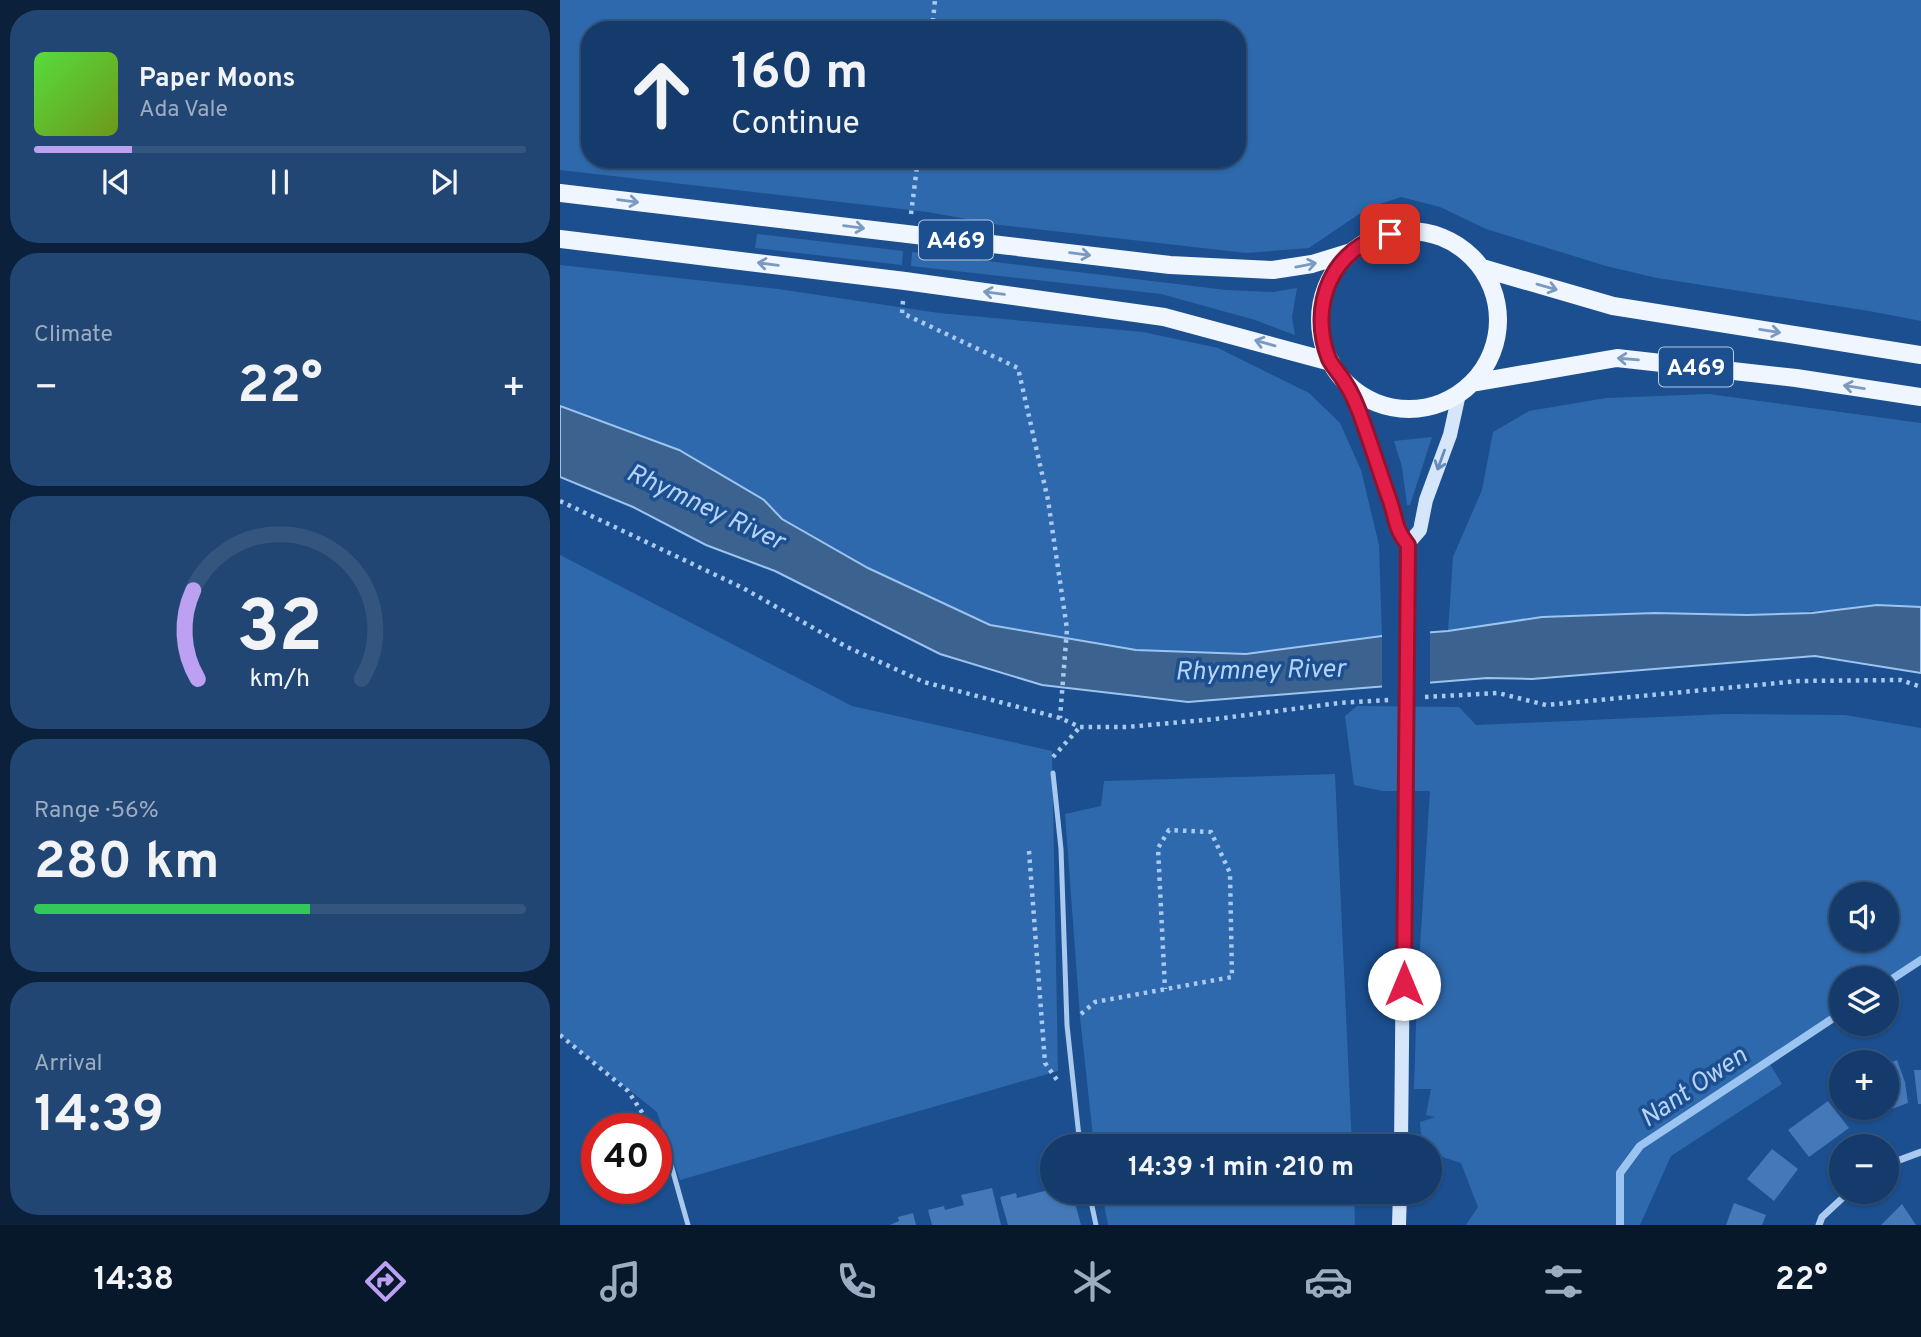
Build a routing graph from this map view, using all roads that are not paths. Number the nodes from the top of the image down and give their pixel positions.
1 (560, 192) edge
2 (560, 239) edge
3 (1350, 252) junction
4 (1482, 268) junction
5 (1921, 355) edge
6 (1331, 362) junction
7 (1345, 383) junction
8 (1466, 389) junction
9 (1921, 397) edge
10 (1408, 545) junction
11 (1053, 773) road end
12 (1079, 1134) edge
13 (1401, 1134) edge
14 (1921, 1152) edge
15 (1899, 1160) edge
16 (672, 1168) edge
17 (1092, 1204) edge
18 (1400, 1204) edge
19 (1836, 1204) edge
20 (688, 1225) edge
21 (1096, 1225) edge
22 (1399, 1225) edge
23 (1819, 1225) edge

1 -> 3 main road, A469
6 -> 2 main road, A469
3 - 4 main road
3 - 6 main road
4 -> 5 main road, A469
4 - 8 main road
6 - 7 main road
7 - 8 main road
7 - 10 street
9 -> 8 main road, A469
8 -> 10 street
10 - 13 street
11 - 12 lane
14 - 15 street
16 - 20 lane
17 - 21 lane
18 - 22 street
19 - 23 street

